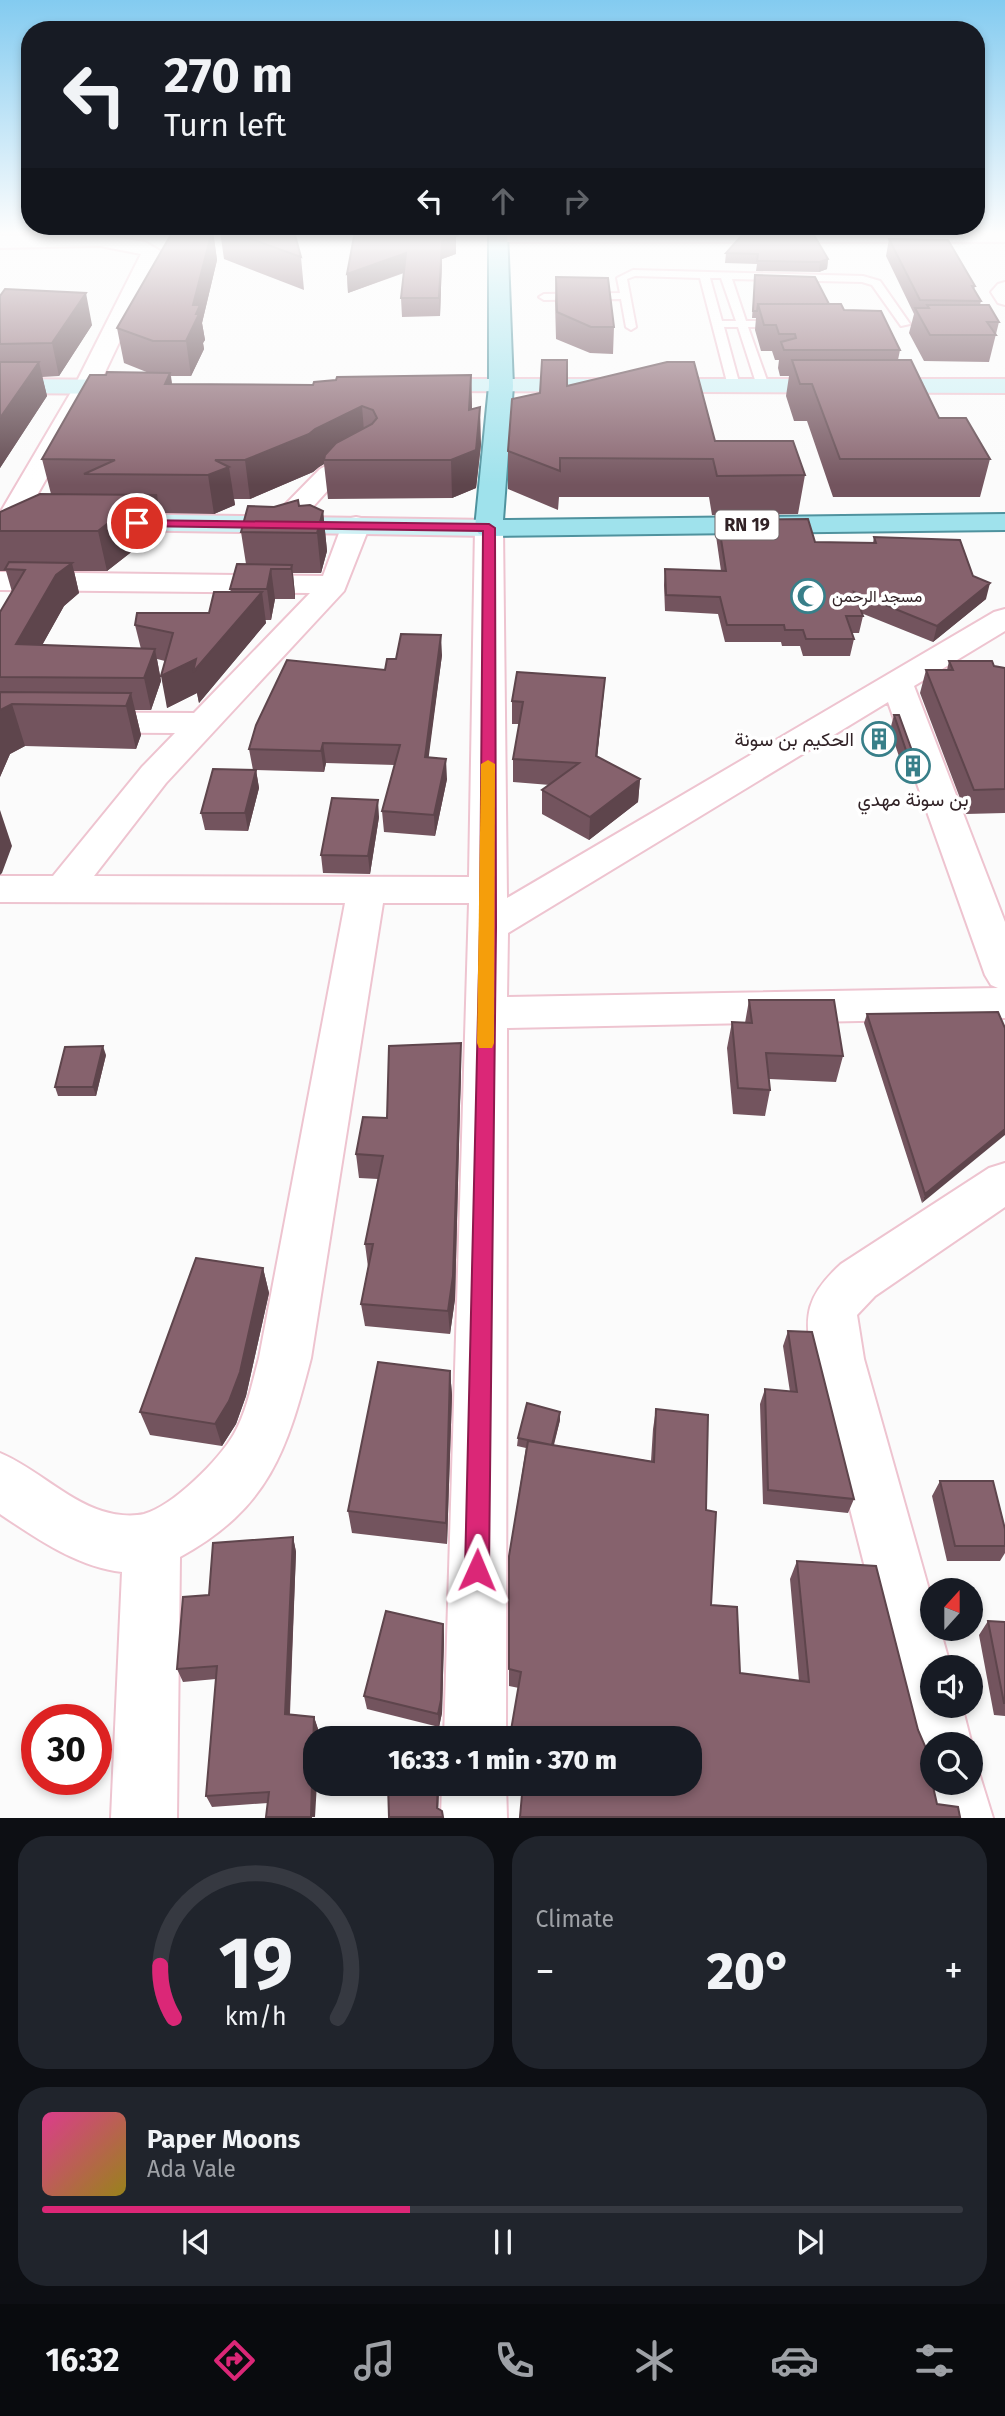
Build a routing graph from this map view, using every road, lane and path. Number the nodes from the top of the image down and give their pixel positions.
1 (121, 316) edge
2 (500, 316) edge
3 (629, 316) edge
4 (715, 316) edge
5 (738, 316) edge
6 (899, 316) edge
7 (717, 324) junction
8 (741, 324) junction
9 (796, 324) edge
10 (892, 324) dead end
11 (905, 324) junction
12 (919, 324) edge
13 (631, 327) dead end
14 (0, 386) edge
15 (390, 386) edge
16 (501, 386) junction
17 (734, 386) junction
18 (763, 386) junction
19 (1005, 386) edge
20 (86, 387) junction
21 (155, 387) edge
22 (363, 454) edge
23 (34, 522) edge
24 (89, 522) edge
25 (1005, 522) edge
26 (282, 524) junction
27 (356, 526) junction
28 (2, 527) edge
29 (489, 528) junction
30 (0, 581) edge
31 (334, 585) junction
32 (1005, 618) edge
33 (898, 685) junction
34 (0, 722) edge
35 (205, 723) junction
36 (64, 888) junction
37 (0, 890) edge
38 (366, 892) junction
39 (488, 909) junction
40 (1000, 952) edge
41 (1005, 1003) edge
42 (486, 1013) junction
43 (1005, 1182) edge
44 (0, 1481) edge
45 (152, 1543) junction
46 (475, 1726) edge
47 (938, 1732) edge
48 (954, 1795) edge
49 (474, 1796) edge
50 (144, 1818) edge
51 (474, 1818) edge
52 (961, 1818) edge

1 - 20 street
2 - 16 main road
3 - 13 lane
4 - 7 lane
5 - 8 lane
6 - 11 lane
7 - 8 lane
7 - 17 lane
8 - 9 lane
8 - 18 lane
10 - 11 lane
11 - 12 lane
14 - 20 main road
15 - 16 main road
16 - 17 main road
16 - 29 main road
17 - 18 main road
18 - 19 main road
20 - 21 main road
20 - 28 street
22 - 26 street
23 - 28 main road
24 - 26 main road
25 - 29 main road, RN 19
26 - 27 main road
27 - 29 main road
27 - 31 street
29 - 39 street
30 - 31 street
31 - 35 street
32 - 33 street
33 - 39 street
33 - 40 street
34 - 35 street
35 - 36 street
36 - 37 street
36 - 38 street
38 - 39 street
38 - 45 street
39 - 42 street
41 - 42 street
42 - 46 street
43 - 47 street
44 - 45 street
45 - 50 street
48 - 52 street
49 - 51 street

